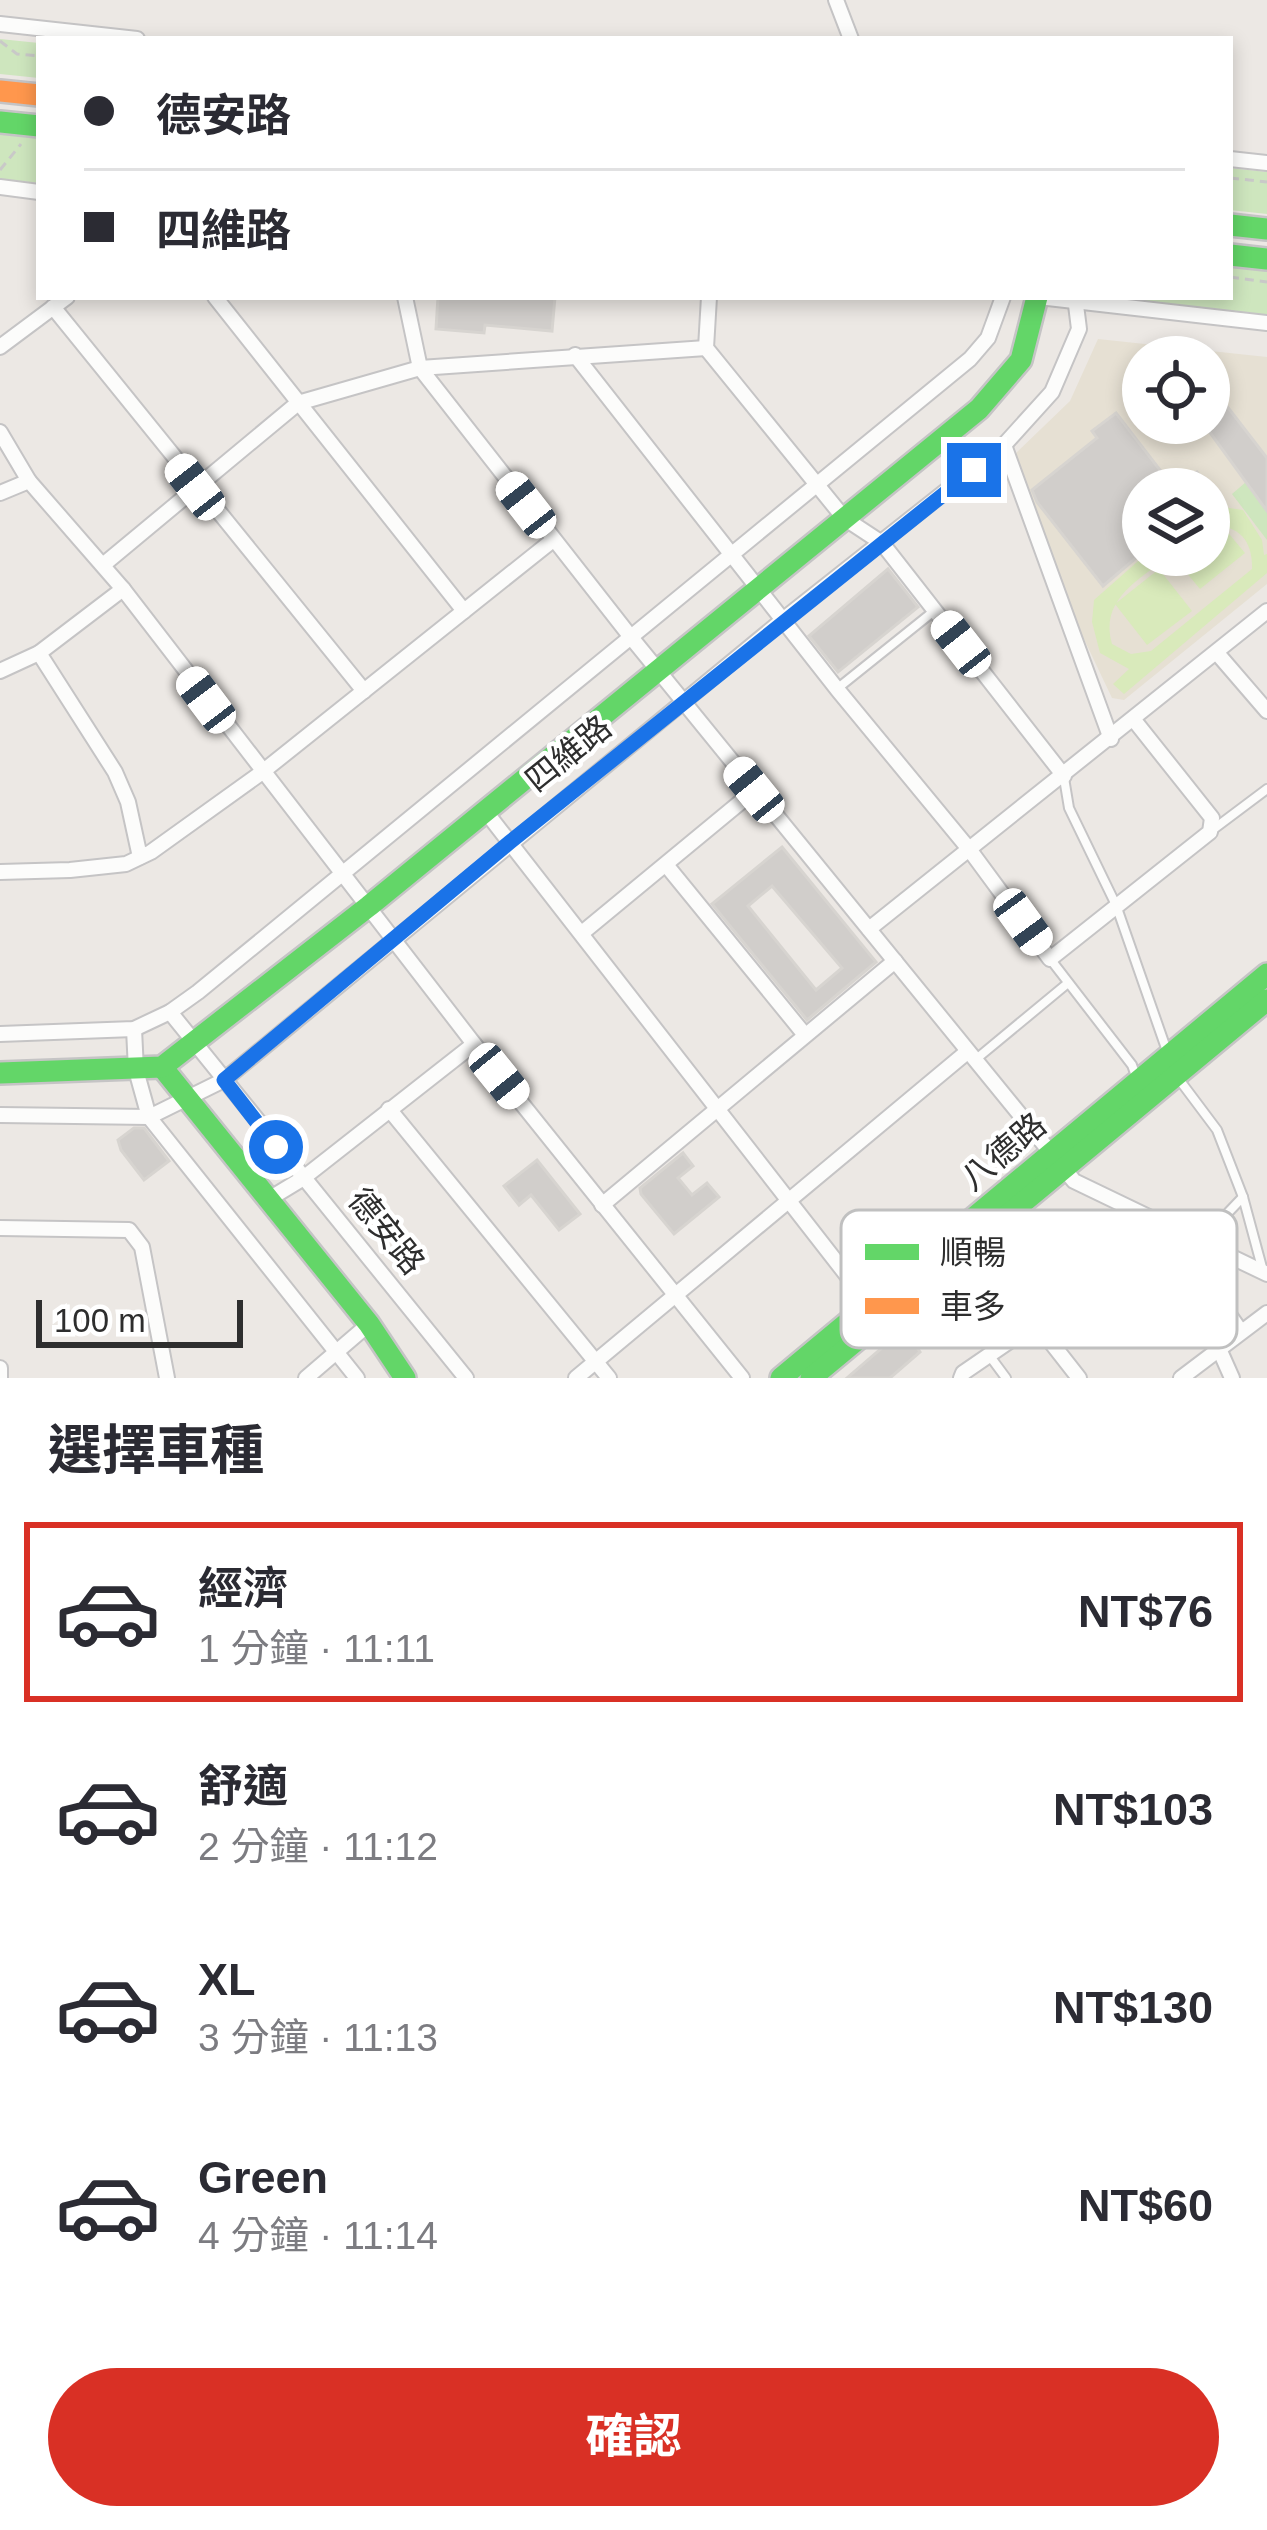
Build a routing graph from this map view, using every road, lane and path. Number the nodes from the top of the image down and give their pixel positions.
1 (836, 0) edge
2 (0, 24) edge
3 (110, 36) edge
4 (850, 36) edge
5 (0, 40) edge
6 (36, 56) edge
7 (0, 91) edge
8 (36, 95) edge
9 (0, 122) edge
10 (32, 133) edge
11 (1233, 159) edge
12 (1267, 163) edge
13 (0, 170) edge
14 (1233, 178) edge
15 (1267, 182) edge
16 (0, 187) edge
17 (36, 192) edge
18 (1233, 225) edge
19 (1267, 229) edge
20 (1233, 255) edge
21 (1267, 260) edge
22 (1233, 277) edge
23 (1267, 282) edge
24 (63, 300) edge
25 (217, 300) edge
26 (406, 300) edge
27 (709, 300) edge
28 (1002, 300) edge
29 (1037, 300) edge
30 (1075, 300) edge
31 (53, 307) junction
32 (1267, 323) edge
33 (0, 346) edge
34 (706, 348) junction
35 (575, 355) junction
36 (420, 368) junction
37 (298, 403) junction
38 (0, 432) edge
39 (1004, 446) junction
40 (29, 481) junction
41 (817, 482) junction
42 (195, 487) junction
43 (0, 493) edge
44 (844, 518) junction
45 (553, 540) junction
46 (882, 543) junction
47 (733, 553) junction
48 (104, 565) junction
49 (760, 586) junction
50 (123, 590) junction
51 (464, 610) junction
52 (935, 611) junction
53 (1267, 611) edge
54 (784, 619) junction
55 (630, 636) junction
56 (1217, 652) junction
57 (39, 653) junction
58 (658, 669) junction
59 (0, 671) edge
60 (837, 689) junction
61 (364, 692) junction
62 (685, 702) junction
63 (1267, 711) edge
64 (1134, 720) junction
65 (1111, 739) junction
66 (262, 773) junction
67 (1064, 776) junction
68 (1267, 789) edge
69 (754, 790) junction
70 (486, 812) junction
71 (1210, 832) junction
72 (510, 842) junction
73 (969, 849) junction
74 (140, 857) junction
75 (667, 866) junction
76 (0, 872) edge
77 (344, 873) junction
78 (1116, 905) junction
79 (369, 906) junction
80 (869, 929) junction
81 (582, 933) junction
82 (397, 940) junction
83 (1050, 959) junction
84 (895, 961) junction
85 (1267, 974) edge
86 (1068, 982) junction
87 (1267, 1000) edge
88 (170, 1012) junction
89 (134, 1029) junction
90 (0, 1034) edge
91 (806, 1035) junction
92 (194, 1042) junction
93 (474, 1044) junction
94 (970, 1057) junction
95 (1172, 1065) junction
96 (162, 1067) junction
97 (136, 1070) junction
98 (0, 1073) edge
99 (224, 1080) junction
100 (1138, 1080) junction
101 (190, 1098) junction
102 (717, 1108) junction
103 (389, 1109) junction
104 (0, 1115) edge
105 (149, 1117) junction
106 (1058, 1162) junction
107 (302, 1180) junction
108 (1243, 1197) junction
109 (269, 1199) junction
110 (788, 1202) junction
111 (602, 1205) junction
112 (995, 1210) edge
113 (1003, 1210) edge
114 (1133, 1210) edge
115 (1230, 1210) edge
116 (0, 1228) edge
117 (1237, 1259) edge
118 (841, 1269) edge
119 (1265, 1273) edge
120 (677, 1295) junction
121 (1267, 1313) edge
122 (1237, 1321) edge
123 (369, 1324) junction
124 (1242, 1328) junction
125 (841, 1329) edge
126 (1237, 1333) edge
127 (846, 1348) edge
128 (996, 1348) edge
129 (1055, 1348) edge
130 (1223, 1348) edge
131 (335, 1351) junction
132 (1220, 1351) junction
133 (988, 1354) junction
134 (597, 1361) junction
135 (0, 1368) edge
136 (1, 1378) edge
137 (167, 1378) edge
138 (306, 1378) edge
139 (357, 1378) edge
140 (405, 1378) edge
141 (466, 1378) edge
142 (576, 1378) edge
143 (609, 1378) edge
144 (742, 1378) edge
145 (781, 1378) edge
146 (812, 1378) edge
147 (961, 1378) edge
148 (1006, 1378) edge
149 (1078, 1378) edge
150 (1181, 1378) edge
151 (1232, 1378) edge

1 - 4 street
2 - 3 street
5 - 6 path
7 - 8 street
9 - 10 street
10 - 13 path
11 - 12 street
14 - 15 path
16 - 17 street
18 - 19 street
20 - 21 street
22 - 23 path
24 - 31 street
25 - 37 street
26 - 36 street
27 - 34 street
28 - 41 street, 四維路
29 - 44 street, 四維路
30 - 32 street
30 - 39 street, 四維路
31 - 33 street
31 - 42 street
34 - 35 street
34 - 41 street
35 - 36 street
35 - 47 street
36 - 37 street
36 - 45 street
37 - 42 street
37 - 51 street
38 - 40 street
39 - 46 street, 四維路
39 - 65 street
40 - 43 street
40 - 48 street
41 - 44 street
41 - 47 street, 四維路
42 - 48 street
42 - 61 street
44 - 46 street
44 - 49 street, 四維路
45 - 51 street
45 - 55 street
46 - 52 street
46 - 54 street, 四維路
47 - 49 street
47 - 55 street, 四維路
48 - 50 street
49 - 54 street
49 - 58 street, 四維路
50 - 57 street
50 - 66 street
51 - 61 street
52 - 60 lane
52 - 67 street
53 - 56 street
54 - 60 street
54 - 62 street, 四維路
55 - 58 street
55 - 77 street, 四維路
56 - 63 street
56 - 64 street
57 - 59 street
57 - 74 street
58 - 62 street
58 - 70 street, 四維路
60 - 73 street
61 - 66 street
62 - 69 street
62 - 72 street, 四維路
64 - 65 street
64 - 71 street
65 - 67 street
66 - 74 street
66 - 77 street
67 - 73 street
67 - 78 lane
68 - 71 lane
69 - 75 street
69 - 80 street
70 - 72 street
70 - 79 street, 四維路
71 - 78 street
72 - 81 street
72 - 82 street, 四維路
73 - 80 street
73 - 83 street
74 - 76 street
75 - 81 street
75 - 91 street
77 - 79 street
77 - 88 street, 四維路
78 - 83 street
78 - 95 lane
79 - 82 street
79 - 92 street, 四維路
80 - 84 street
81 - 102 street
82 - 93 street
82 - 99 street, 四維路
83 - 86 lane
84 - 91 street
84 - 94 street
85 - 95 street, 八德路
86 - 94 lane
86 - 100 lane
87 - 95 street, 八德路
88 - 89 street, 四維路
88 - 92 street, 德安路
89 - 90 street, 四維路
89 - 97 street
91 - 102 street
92 - 96 street, 四維路
92 - 99 street, 德安路
93 - 103 street
93 - 111 street
94 - 106 street
94 - 110 street
95 - 100 street, 八德路
95 - 106 street, 八德路
95 - 108 lane
96 - 97 street
96 - 101 street
97 - 98 street
97 - 105 street
99 - 101 street, 四維路
99 - 107 street, 德安路
100 - 106 street, 八德路
101 - 105 street, 四維路
101 - 109 street
102 - 110 street
102 - 111 street
103 - 107 street
103 - 134 street
104 - 105 street, 四維路
105 - 131 street
106 - 112 street, 八德路
106 - 113 street, 八德路
106 - 114 street
107 - 109 street
107 - 141 street, 德安路
108 - 115 lane
108 - 119 lane
109 - 123 street
110 - 118 street
110 - 120 street
111 - 120 street
116 - 137 street
117 - 119 street
120 - 134 street
120 - 144 street
121 - 124 street
122 - 124 lane
123 - 131 street
123 - 140 street
124 - 126 street
125 - 145 street, 八德路
127 - 146 street, 八德路
128 - 133 street
129 - 149 street
130 - 132 street
131 - 138 street
131 - 139 street
132 - 150 street
132 - 151 street
133 - 147 street
133 - 148 lane
134 - 142 street
134 - 143 street
135 - 136 street

